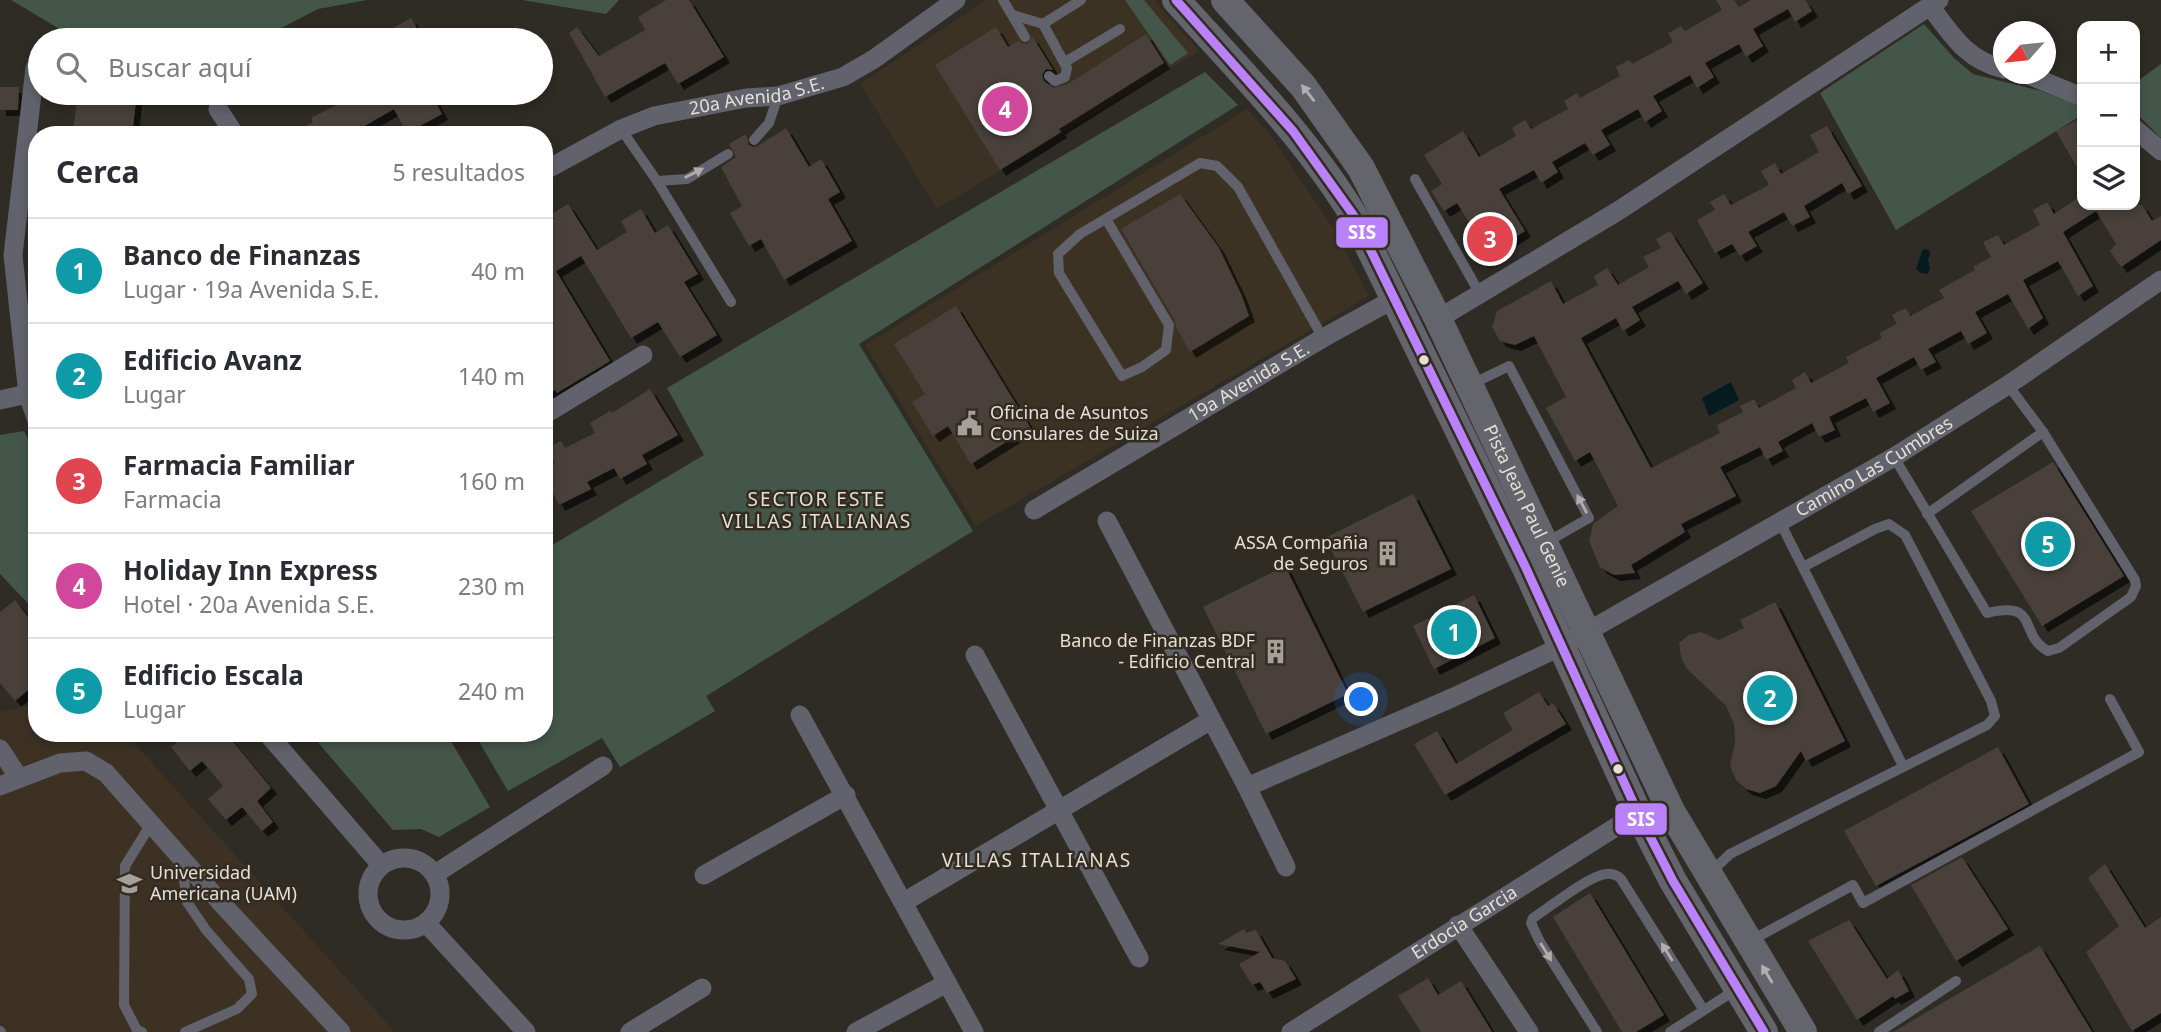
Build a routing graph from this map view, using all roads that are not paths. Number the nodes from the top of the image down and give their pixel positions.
1 (956, 0) edge
2 (1003, 0) edge
3 (1081, 0) edge
4 (1176, 0) edge
5 (1225, 0) edge
6 (1935, 3) edge
7 (1013, 15) junction
8 (1043, 24) junction
9 (1120, 29) dead end
10 (1026, 37) dead end
11 (1065, 62) junction
12 (1993, 66) edge
13 (1049, 76) dead end
14 (2050, 84) edge
15 (2077, 95) edge
16 (778, 96) junction
17 (31, 105) edge
18 (218, 109) dead end
19 (1331, 123) junction
20 (28, 126) edge
21 (229, 126) edge
22 (28, 128) edge
23 (621, 129) junction
24 (2140, 133) edge
25 (754, 140) dead end
26 (2161, 151) edge
27 (728, 154) dead end
28 (553, 166) edge
29 (1415, 178) dead end
30 (657, 181) junction
31 (1106, 219) junction
32 (2161, 280) edge
33 (1480, 294) junction
34 (1394, 299) junction
35 (732, 302) dead end
36 (1438, 319) junction
37 (1323, 338) junction
38 (643, 355) dead end
39 (28, 364) edge
40 (2008, 385) junction
41 (1469, 386) junction
42 (28, 394) edge
43 (0, 400) edge
44 (553, 410) edge
45 (1487, 424) junction
46 (2043, 432) junction
47 (1894, 457) junction
48 (1034, 510) dead end
49 (1927, 514) junction
50 (1107, 521) dead end
51 (1780, 522) junction
52 (1544, 544) junction
53 (1803, 567) junction
54 (1574, 638) junction
55 (975, 655) dead end
56 (2110, 699) dead end
57 (800, 715) dead end
58 (1210, 720) junction
59 (275, 742) edge
60 (0, 749) edge
61 (603, 766) dead end
62 (1903, 766) junction
63 (19, 778) junction
64 (0, 786) edge
65 (1247, 787) junction
66 (846, 795) junction
67 (1059, 812) junction
68 (1638, 813) junction
69 (151, 824) junction
70 (181, 858) junction
71 (381, 865) junction
72 (1286, 867) dead end
73 (435, 874) junction
74 (704, 875) dead end
75 (1708, 875) junction
76 (904, 902) junction
77 (426, 923) junction
78 (1458, 925) junction
79 (1748, 942) junction
80 (1139, 958) dead end
81 (1956, 981) dead end
82 (947, 983) junction
83 (702, 988) dead end
84 (1738, 989) junction
85 (1703, 1009) junction
86 (142, 1032) edge
87 (186, 1032) edge
88 (341, 1032) edge
89 (526, 1032) edge
90 (630, 1032) edge
91 (856, 1032) edge
92 (974, 1032) edge
93 (1291, 1032) edge
94 (1529, 1032) edge
95 (1597, 1032) edge
96 (1670, 1032) edge
97 (1764, 1032) edge
98 (1802, 1032) edge
99 (1879, 1032) edge

1 - 16 street, 20a Avenida S.E.
2 - 7 lane
3 - 8 lane
4 - 34 main road, Pista Jean Paul Genie
19 -> 5 main road, Pista Jean Paul Genie
6 - 12 street
6 - 33 street
7 - 8 lane
7 - 10 lane
8 - 11 lane
9 - 11 lane
11 - 13 lane
14 - 15 street
16 - 23 street, 20a Avenida S.E.
16 - 25 lane
17 - 20 street
18 - 21 street
19 - 34 main road
19 - 36 main road, Pista Jean Paul Genie
22 - 39 street
23 - 28 street, 20a Avenida S.E.
23 - 30 lane
24 - 26 street
30 -> 27 lane
29 - 33 lane
30 - 35 lane
31 - 31 lane
31 - 37 lane
32 - 40 street, Camino Las Cumbres
33 - 36 street
34 - 37 street, 19a Avenida S.E.
34 - 45 main road
34 - 54 main road, Pista Jean Paul Genie
36 - 41 main road, Pista Jean Paul Genie
37 - 48 street, 19a Avenida S.E.
38 - 44 street
40 - 46 lane
40 - 47 street, Camino Las Cumbres
41 - 45 main road, Pista Jean Paul Genie
52 -> 41 lane
42 - 43 street
45 - 52 main road, Pista Jean Paul Genie
46 - 49 lane
46 - 49 lane
47 - 49 lane
47 - 51 street, Camino Las Cumbres
50 - 58 street
51 - 53 lane
51 - 54 street, Camino Las Cumbres
52 - 54 main road, Pista Jean Paul Genie
53 - 62 lane
53 - 62 lane
54 - 65 street
54 - 68 main road, Pista Jean Paul Genie
54 - 75 main road, Pista Jean Paul Genie
55 - 67 street
56 - 79 lane
57 - 66 street
58 - 65 street
58 - 67 street
59 - 71 street
60 - 63 street
61 - 73 street
62 - 75 lane
63 - 64 street
63 - 69 street
65 - 72 street
66 - 74 street
66 - 76 street
67 - 76 street
67 - 80 street
68 - 78 street, Erdocia Garcia
68 - 84 main road, Pista Jean Paul Genie
69 - 70 street
69 - 86 lane
70 - 87 lane
70 - 88 street
71 - 73 street
71 - 77 street
73 - 77 street
75 - 79 main road, Pista Jean Paul Genie
76 - 82 street
77 - 89 street
78 - 93 street, Erdocia Garcia
78 - 94 street
98 -> 79 main road, Pista Jean Paul Genie
81 - 99 lane
82 - 91 street
82 - 92 street
83 - 90 street
84 - 85 lane
84 - 97 main road, Pista Jean Paul Genie
85 -> 95 lane
85 - 96 lane

